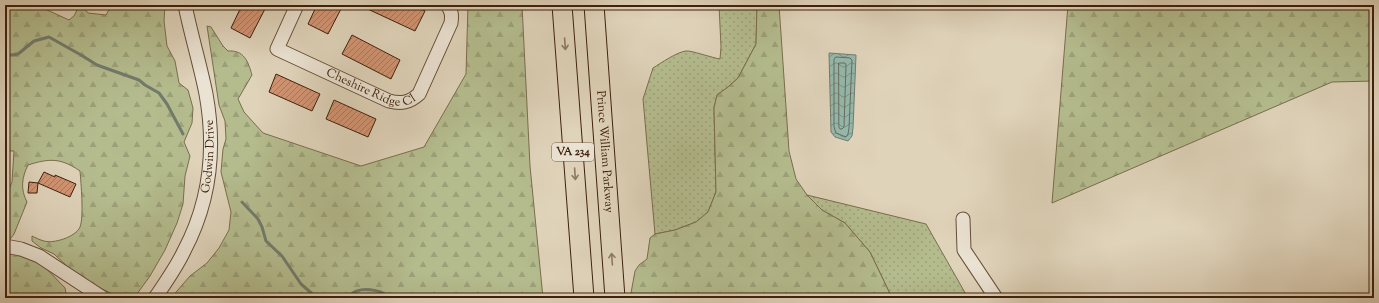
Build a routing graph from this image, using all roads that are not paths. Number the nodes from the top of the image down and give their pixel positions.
1 (185, 5) edge
2 (297, 5) edge
3 (447, 5) edge
4 (562, 5) edge
5 (594, 5) edge
6 (963, 220) dead end
7 (5, 246) edge
8 (103, 298) edge
9 (155, 298) edge
10 (584, 298) edge
11 (615, 298) edge
12 (996, 298) edge

1 - 9 street, Godwin Drive
2 - 3 street, Cheshire Ridge Cl
4 -> 10 highway, VA 234
11 -> 5 highway, Prince William Parkway / VA 234
6 - 12 street
7 - 8 street

